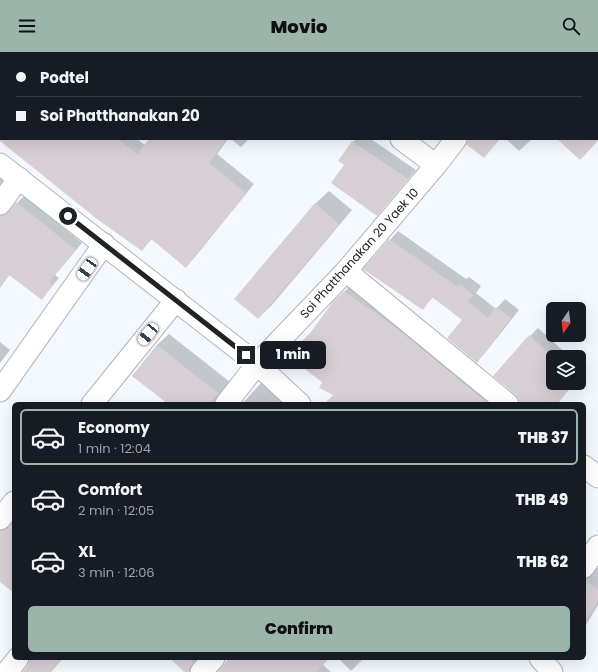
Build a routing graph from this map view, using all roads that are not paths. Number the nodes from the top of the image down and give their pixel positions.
1 (402, 140) edge
2 (455, 140) edge
3 (0, 164) edge
4 (436, 165) junction
5 (19, 178) junction
6 (0, 204) edge
7 (104, 244) junction
8 (346, 271) junction
9 (176, 300) junction
10 (257, 364) junction
11 (0, 391) edge
12 (94, 402) edge
13 (228, 402) edge
14 (298, 402) edge
15 (506, 402) edge
16 (586, 468) edge
17 (598, 477) edge
18 (12, 504) edge
19 (0, 519) edge
20 (598, 546) edge
21 (586, 564) edge
22 (16, 660) edge
23 (212, 660) edge
24 (542, 660) edge
25 (7, 672) edge
26 (202, 672) edge
27 (552, 672) edge

1 - 4 street
2 - 4 street, Soi Phatthanakan 20 Yaek 10
3 - 5 street
4 - 8 street, Soi Phatthanakan 20 Yaek 10
5 - 6 street
5 - 7 street
7 - 9 street
7 - 11 street
8 - 10 street, Soi Phatthanakan 20 Yaek 10
8 - 15 street
9 - 10 street
9 - 12 street
10 - 13 street, Soi Phatthanakan 20 Yaek 10
10 - 14 street
16 - 17 street
18 - 19 street
20 - 21 street
22 - 25 street
23 - 26 street
24 - 27 street

